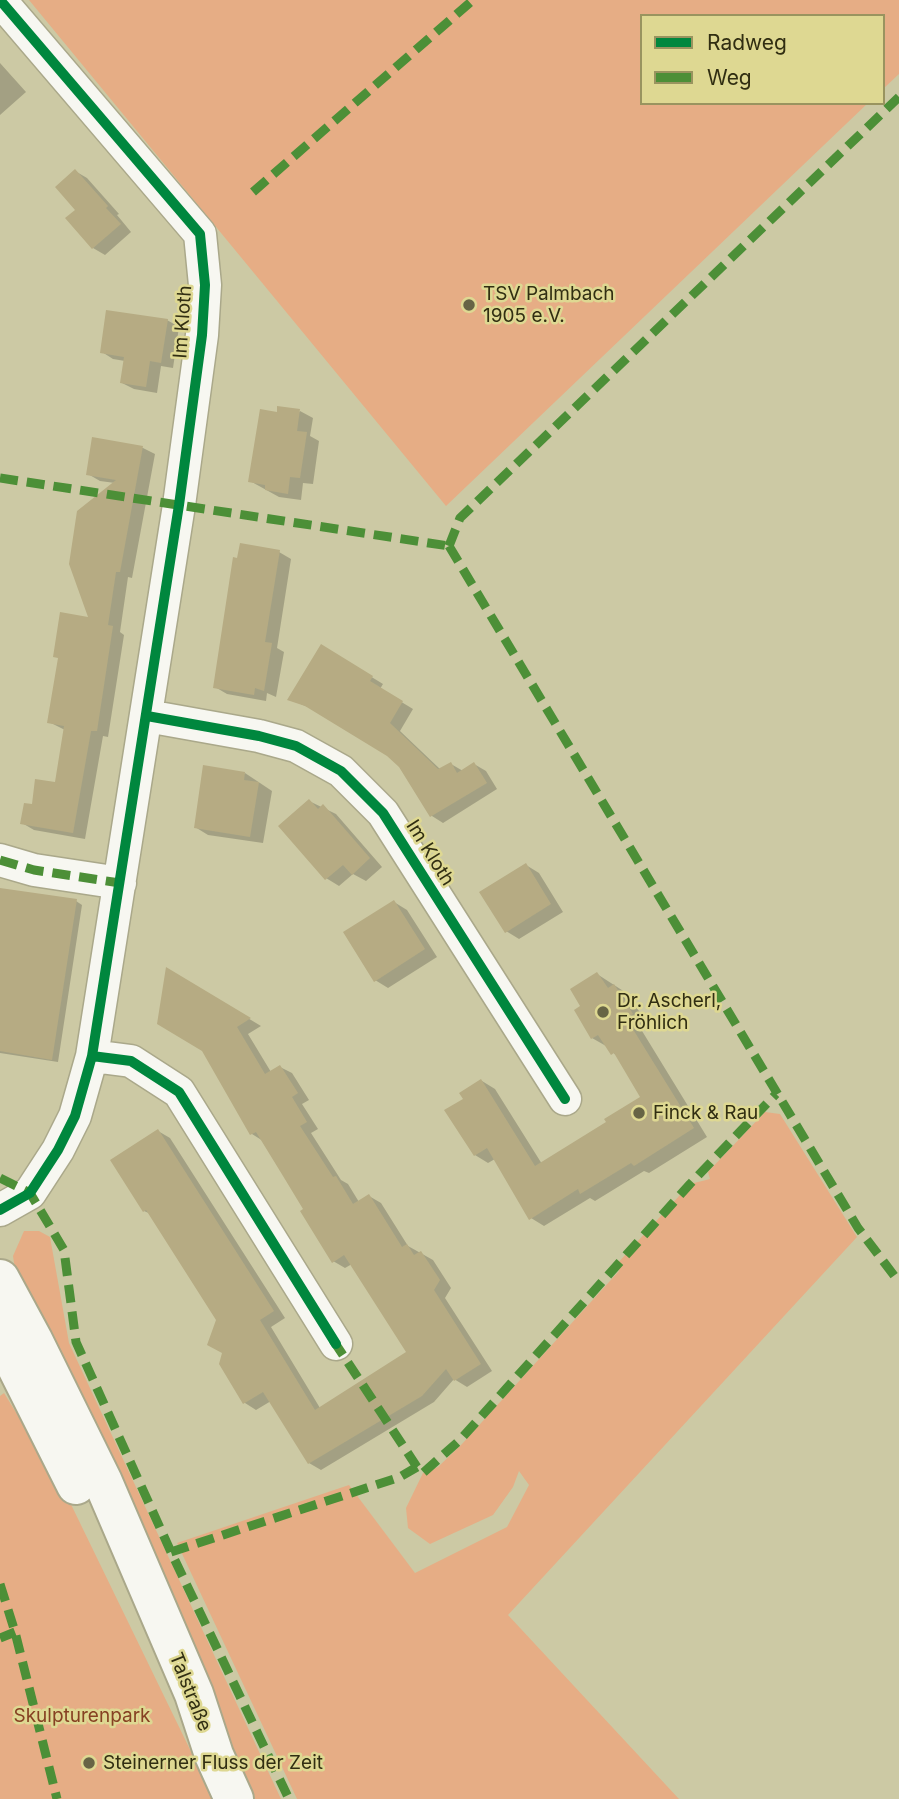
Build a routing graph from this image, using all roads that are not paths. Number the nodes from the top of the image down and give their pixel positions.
1 (0, 0) edge
2 (147, 716) junction
3 (0, 860) edge
4 (120, 883) junction
5 (92, 1056) junction
6 (565, 1099) dead end
7 (0, 1210) edge
8 (0, 1279) edge
9 (0, 1334) edge
10 (336, 1344) dead end
11 (214, 1755) junction
12 (234, 1799) edge

1 - 2 street, Im Kloth
2 - 4 street, Im Kloth
2 - 6 street, Im Kloth
3 - 4 street
4 - 5 street, Im Kloth
5 - 7 street, Im Kloth
5 - 10 street
8 - 11 main road, Talstraße
9 - 11 main road, Talstraße
11 - 12 main road

